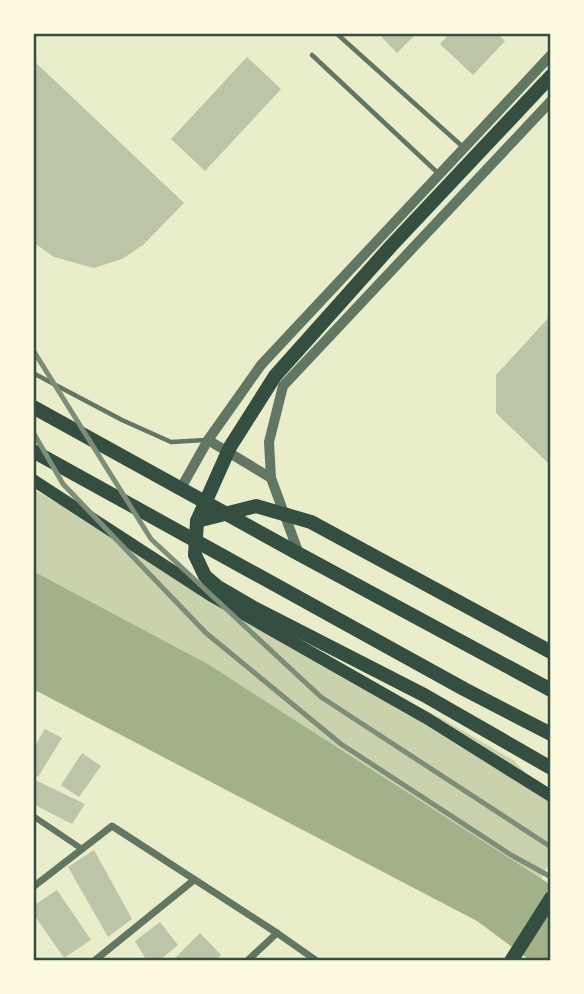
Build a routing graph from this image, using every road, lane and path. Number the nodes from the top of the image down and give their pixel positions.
1 (336, 33) edge
2 (312, 55) dead end
3 (551, 55) edge
4 (551, 76) edge
5 (551, 101) edge
6 (464, 148) junction
7 (439, 174) junction
8 (33, 373) edge
9 (33, 407) edge
10 (208, 440) junction
11 (33, 451) edge
12 (271, 478) junction
13 (33, 480) edge
14 (181, 488) junction
15 (197, 521) junction
16 (299, 554) junction
17 (551, 652) edge
18 (551, 690) edge
19 (551, 734) edge
20 (551, 768) edge
21 (551, 796) edge
22 (33, 816) edge
23 (82, 849) junction
24 (194, 880) junction
25 (33, 887) edge
26 (551, 898) edge
27 (277, 933) junction
28 (512, 960) edge
29 (94, 961) edge
30 (247, 961) edge
31 (317, 961) edge

1 - 6 lane
2 - 7 lane
3 - 6 street
4 - 15 main road
5 - 12 street
6 - 7 street
7 - 10 street
8 - 10 lane
9 - 14 main road
10 - 12 street
10 - 14 street
11 - 19 main road
12 - 16 street
13 - 21 main road
14 - 16 main road
15 - 17 main road
15 - 20 main road
16 - 18 main road
22 - 23 street
23 - 24 street
23 - 25 street
24 - 27 street
24 - 29 street
26 - 28 main road
27 - 30 street
27 - 31 street

